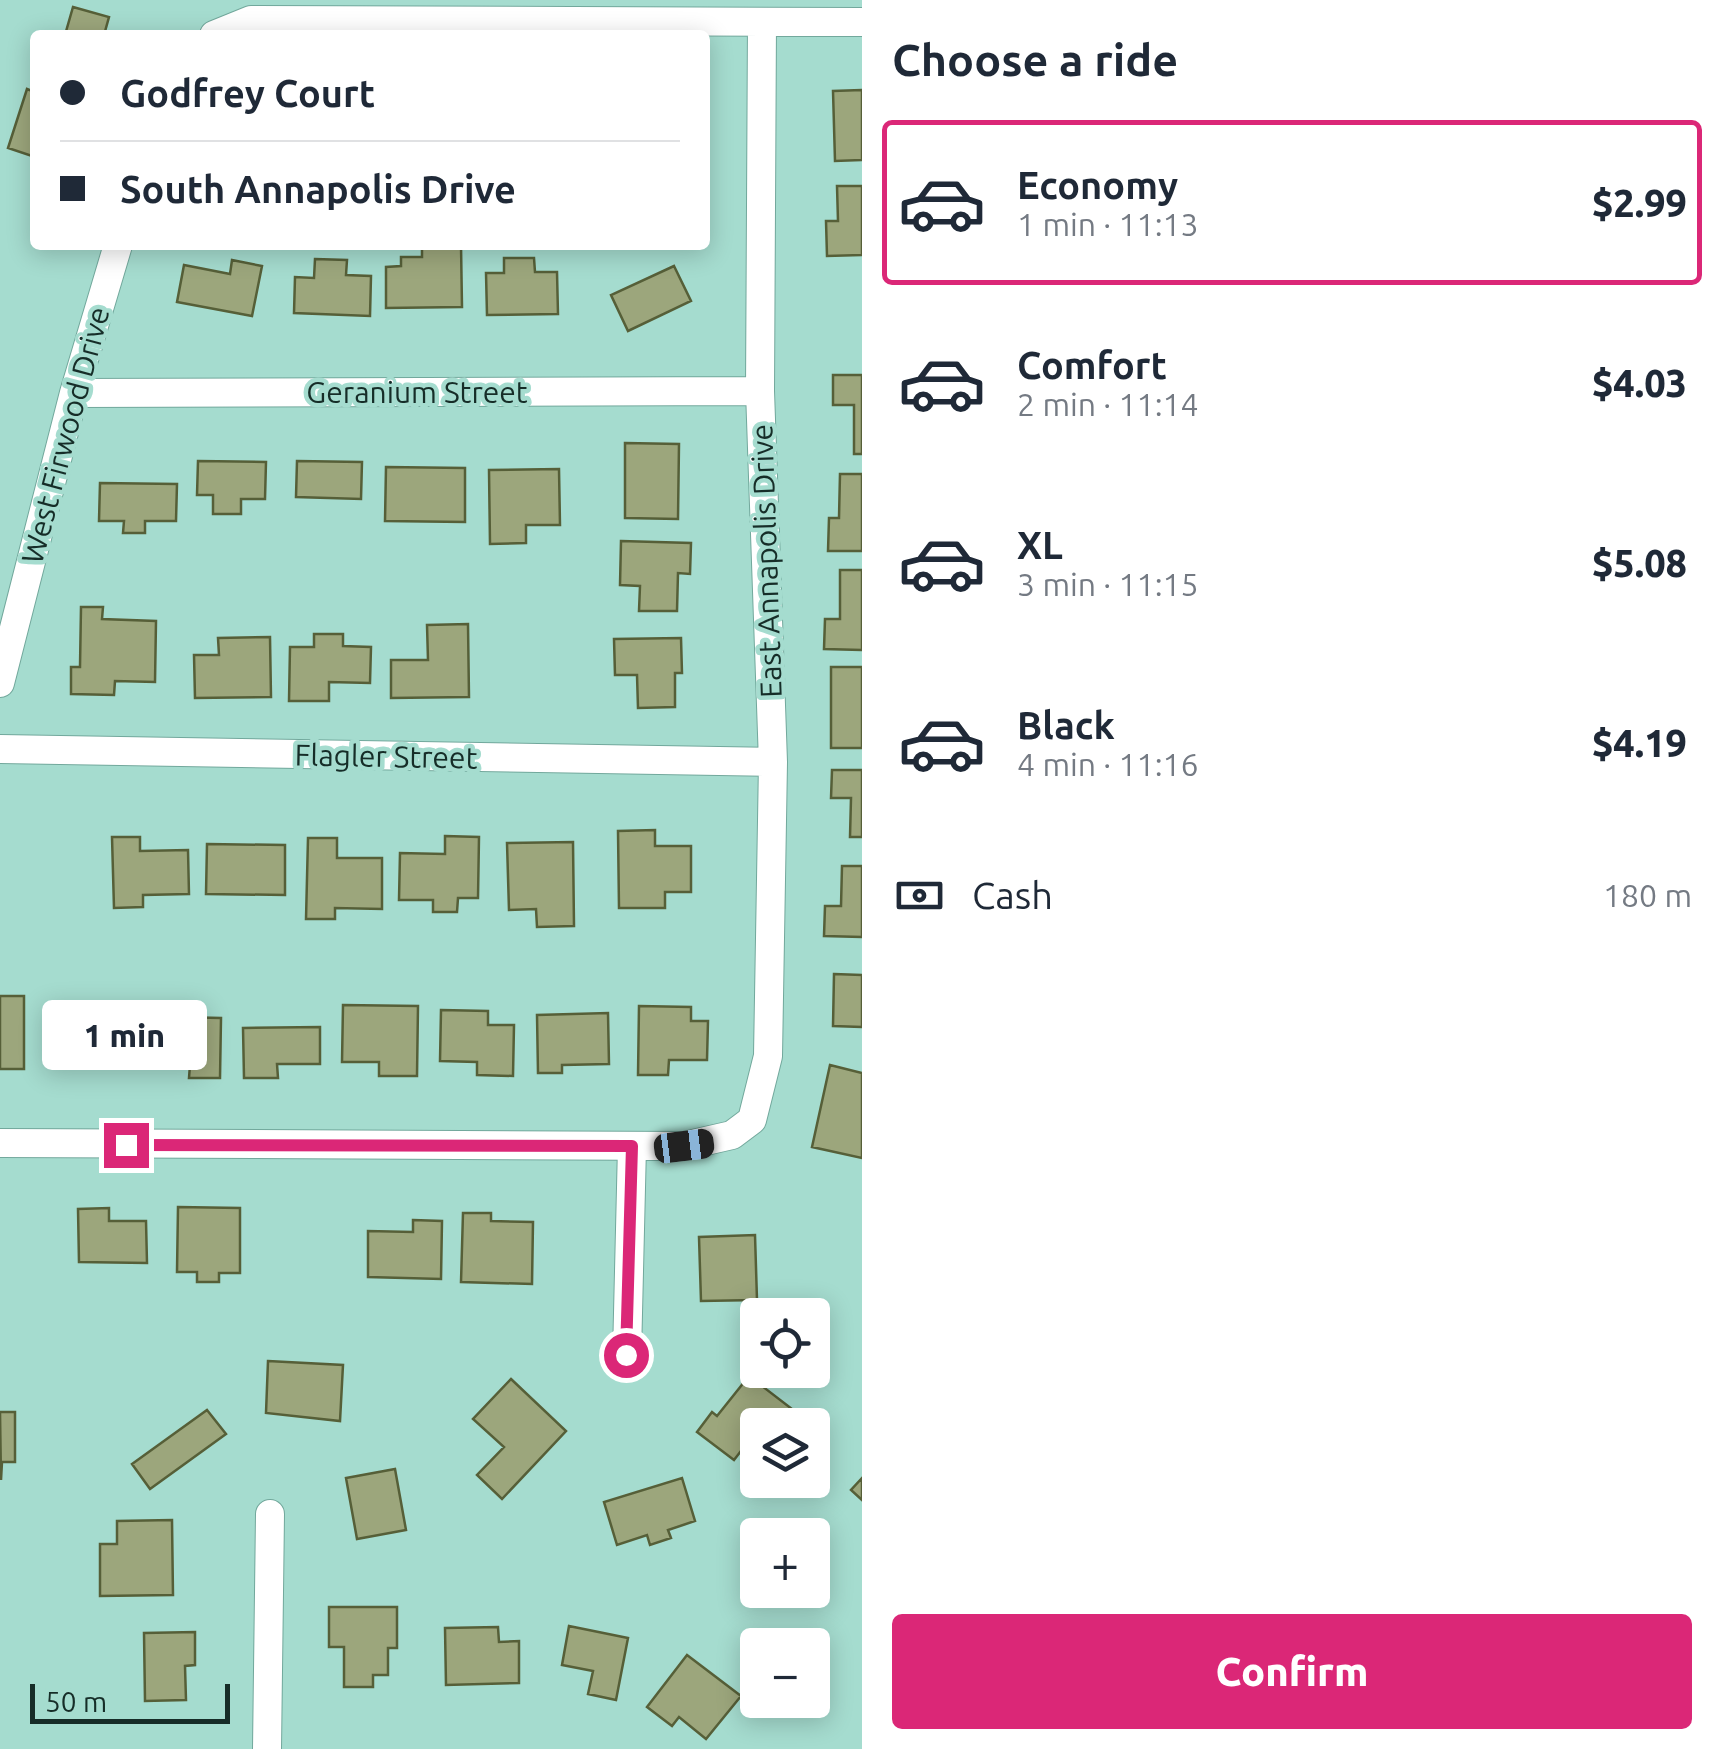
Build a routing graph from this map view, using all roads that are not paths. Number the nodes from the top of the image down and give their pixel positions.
1 (762, 22) junction
2 (862, 22) edge
3 (226, 30) edge
4 (117, 250) edge
5 (760, 391) junction
6 (74, 393) junction
7 (0, 683) edge
8 (0, 749) edge
9 (773, 762) junction
10 (0, 1144) edge
11 (632, 1146) junction
12 (626, 1355) dead end
13 (270, 1514) dead end
14 (266, 1749) edge

1 - 2 street
1 - 3 street
1 - 5 street, East Annapolis Drive
4 - 6 street, West Firwood Drive
5 - 6 street, Geranium Street
5 - 9 street, East Annapolis Drive
6 - 7 street, West Firwood Drive
8 - 9 street, Flagler Street
9 - 11 street, East Annapolis Drive
10 - 11 street
11 - 12 street
13 - 14 street

